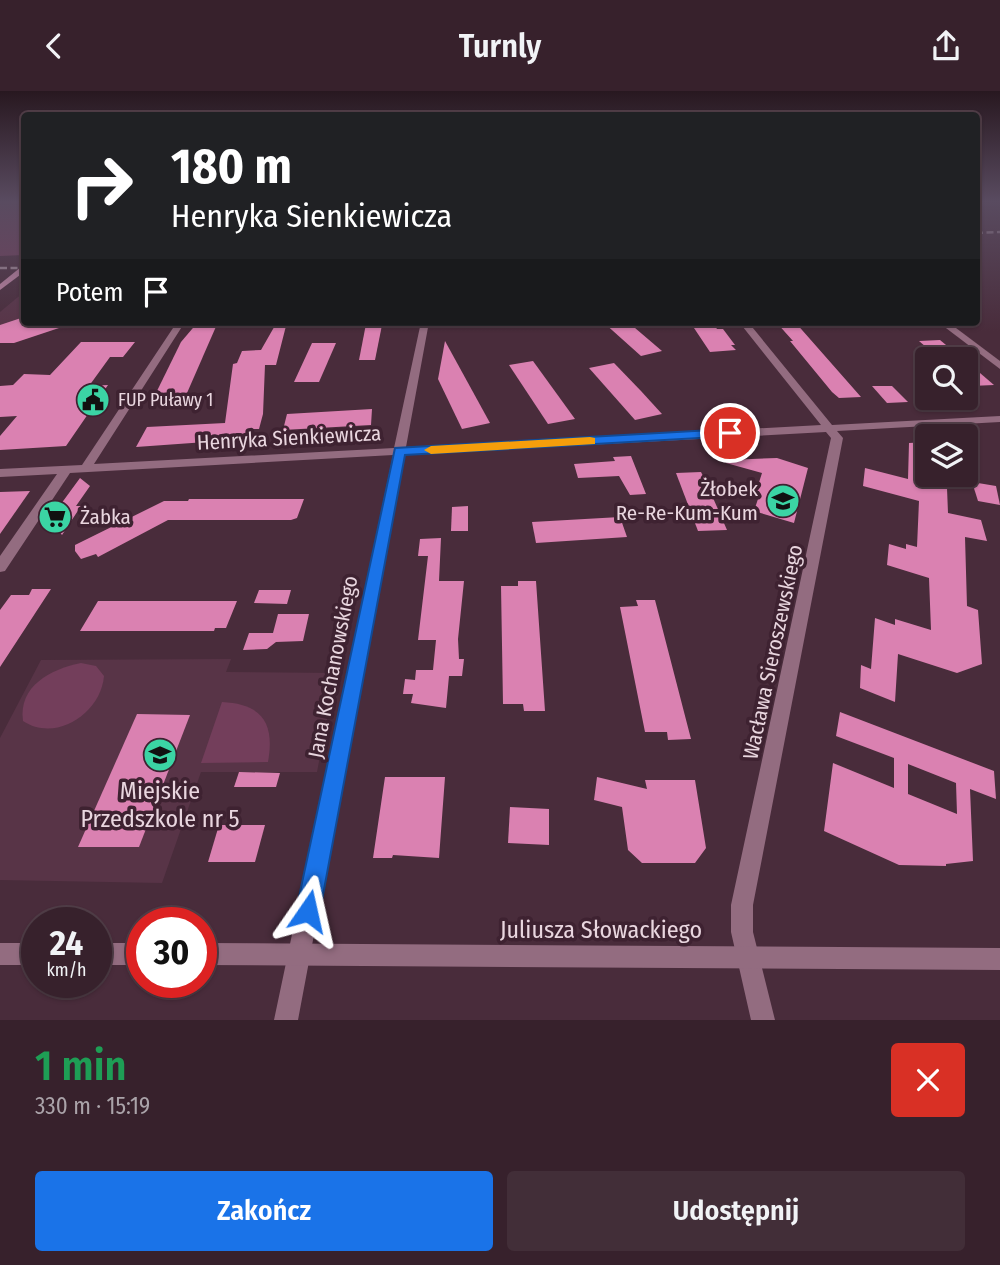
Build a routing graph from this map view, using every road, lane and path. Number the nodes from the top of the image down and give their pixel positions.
1 (21, 271) edge
2 (0, 288) edge
3 (178, 326) edge
4 (424, 326) edge
5 (746, 326) edge
6 (947, 326) edge
7 (1000, 366) edge
8 (1000, 419) edge
9 (830, 428) junction
10 (399, 451) junction
11 (85, 469) junction
12 (66, 470) junction
13 (0, 473) edge
14 (0, 567) edge
15 (0, 954) edge
16 (21, 954) edge
17 (217, 954) edge
18 (300, 955) junction
19 (748, 957) junction
20 (1000, 959) edge
21 (286, 1020) edge
22 (763, 1020) edge

1 - 2 main road
3 - 11 street
4 - 10 street, Jana Kochanowskiego
5 - 9 street
6 - 7 street
8 - 9 street, Henryka Sienkiewicza
9 - 10 street, Henryka Sienkiewicza
9 - 19 street, Wacława Sieroszewskiego
10 - 11 street, Henryka Sienkiewicza
10 - 18 street, Jana Kochanowskiego
11 - 12 street, Henryka Sienkiewicza
12 - 13 street, Henryka Sienkiewicza
12 - 14 street
15 - 16 street
17 - 18 street, Juliusza Słowackiego
18 - 19 street, Juliusza Słowackiego
18 - 21 street, Jana Kochanowskiego
19 - 20 street, Juliusza Słowackiego
19 - 22 street, Wacława Sieroszewskiego

